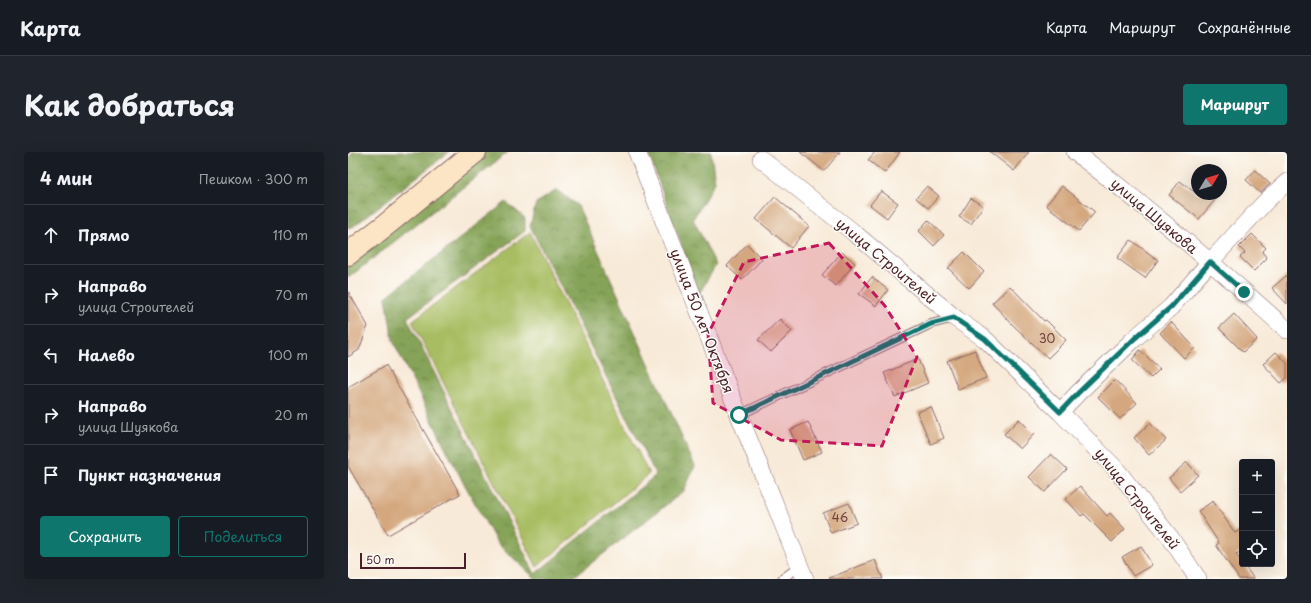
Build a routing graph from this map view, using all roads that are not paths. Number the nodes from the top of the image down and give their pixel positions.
1 (475, 152) edge
2 (637, 152) edge
3 (1074, 152) edge
4 (761, 159) dead end
5 (1287, 182) edge
6 (348, 254) edge
7 (1210, 262) junction
8 (954, 318) junction
9 (1287, 330) edge
10 (1060, 412) junction
11 (739, 415) junction
12 (802, 572) edge
13 (782, 579) edge
14 (1198, 579) edge

1 - 6 street
2 - 11 street, улица 50 лет Октября
3 - 7 street, улица Шуякова
4 - 8 street, улица Строителей
5 - 7 street
7 - 9 street, улица Шуякова
7 - 10 street
8 - 10 street, улица Строителей
8 - 11 lane
10 - 14 street, улица Строителей
11 - 12 street, улица 50 лет Октября
12 - 13 lane

